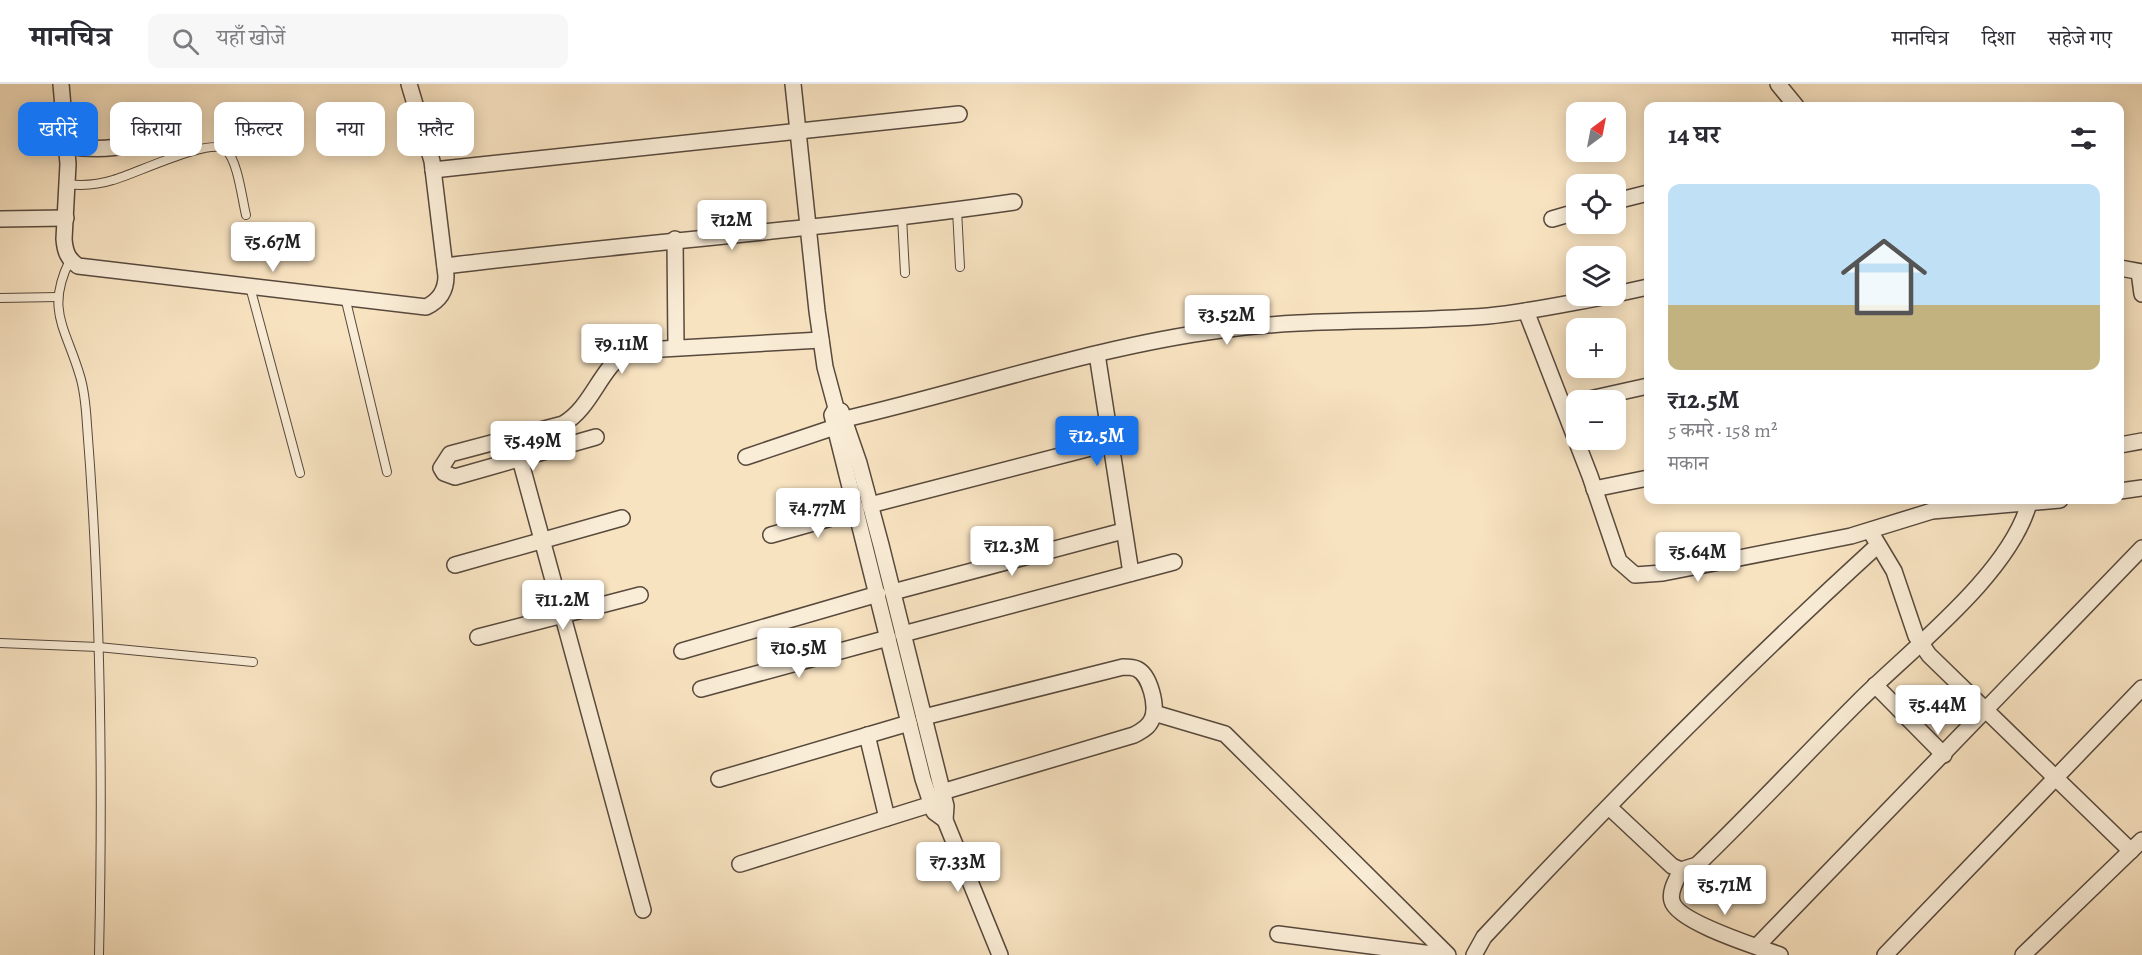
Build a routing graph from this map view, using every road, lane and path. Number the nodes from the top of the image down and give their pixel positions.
1 (61, 84) edge
2 (409, 84) edge
3 (793, 84) edge
4 (1778, 84) edge
5 (63, 102) edge
6 (1793, 102) edge
7 (959, 114) dead end
8 (798, 130) junction
9 (67, 156) edge
10 (433, 170) junction
11 (67, 184) junction
12 (1644, 194) edge
13 (1626, 198) edge
14 (1014, 202) dead end
15 (957, 210) junction
16 (246, 215) dead end
17 (1566, 215) edge
18 (902, 216) junction
19 (0, 219) edge
20 (66, 219) junction
21 (1551, 219) dead end
22 (809, 228) junction
23 (675, 239) junction
24 (70, 260) junction
25 (445, 266) junction
26 (960, 267) dead end
27 (2124, 269) edge
28 (2140, 272) edge
29 (905, 273) dead end
30 (250, 287) junction
31 (1644, 287) edge
32 (1626, 292) edge
33 (2142, 294) edge
34 (58, 297) junction
35 (345, 297) junction
36 (0, 298) edge
37 (1566, 304) edge
38 (1526, 311) junction
39 (821, 340) junction
40 (676, 347) junction
41 (1097, 354) junction
42 (1644, 387) edge
43 (1626, 391) edge
44 (1566, 396) edge
45 (839, 418) junction
46 (514, 437) junction
47 (596, 437) dead end
48 (2142, 441) edge
49 (1110, 443) junction
50 (2124, 444) edge
51 (1583, 450) edge
52 (746, 456) dead end
53 (520, 459) junction
54 (300, 472) dead end
55 (387, 472) dead end
56 (1644, 479) edge
57 (2142, 488) edge
58 (1594, 489) junction
59 (2124, 490) edge
60 (2018, 504) edge
61 (2029, 504) edge
62 (863, 508) junction
63 (622, 518) dead end
64 (1123, 531) junction
65 (1869, 531) junction
66 (771, 535) dead end
67 (541, 539) junction
68 (1878, 545) junction
69 (2142, 548) edge
70 (1174, 562) dead end
71 (455, 565) dead end
72 (1131, 573) junction
73 (885, 593) junction
74 (640, 595) dead end
75 (561, 615) junction
76 (896, 636) junction
77 (478, 637) dead end
78 (0, 642) edge
79 (1920, 643) junction
80 (98, 647) junction
81 (682, 651) dead end
82 (253, 662) dead end
83 (1875, 685) junction
84 (2142, 688) edge
85 (701, 689) dead end
86 (1986, 710) junction
87 (1154, 713) junction
88 (924, 717) junction
89 (909, 723) junction
90 (867, 735) junction
91 (1944, 754) junction
92 (2056, 777) junction
93 (719, 779) dead end
94 (942, 792) junction
95 (932, 804) junction
96 (1609, 807) junction
97 (887, 818) junction
98 (945, 820) junction
99 (2136, 845) edge
100 (740, 864) dead end
101 (1681, 870) junction
102 (644, 910) dead end
103 (1278, 934) dead end
104 (1758, 946) junction
105 (99, 955) edge
106 (1000, 955) edge
107 (1440, 955) edge
108 (1448, 955) edge
109 (1474, 955) edge
110 (1780, 955) edge
111 (1885, 955) edge
112 (2023, 955) edge

1 - 5 street
2 - 10 street
3 - 8 street
4 - 6 street
7 - 8 street
8 - 10 street
8 - 22 street
9 - 11 street
10 - 25 street
11 - 16 lane
11 - 20 street
12 - 13 street
14 - 15 street
15 - 18 street
15 - 26 lane
17 - 21 street
18 - 22 street
18 - 29 lane
19 - 20 street
20 - 24 street
22 - 23 street
22 - 39 street
23 - 25 street
23 - 40 street
24 - 30 street
24 - 34 lane
25 - 35 street
27 - 28 street
28 - 33 street
30 - 35 street
30 - 54 lane
31 - 32 street
34 - 36 lane
34 - 80 lane
35 - 55 lane
37 - 38 street
38 - 41 street
38 - 44 street
39 - 40 street
39 - 45 street
40 - 46 street
41 - 45 street
41 - 49 street
42 - 43 street
45 - 52 street
45 - 62 street
46 - 53 street
46 - 53 street
47 - 53 street
48 - 50 street
49 - 62 street
49 - 64 street
51 - 58 street
53 - 67 street
56 - 58 street
57 - 59 street
58 - 65 street
60 - 65 street
61 - 79 street
62 - 66 street
62 - 73 street
63 - 67 street
64 - 72 street
64 - 73 street
65 - 68 street
67 - 71 street
67 - 75 street
68 - 79 street
68 - 96 street
69 - 86 street
70 - 72 street
72 - 76 street
73 - 76 street
73 - 81 street
74 - 75 street
75 - 77 street
75 - 102 street
76 - 85 street
76 - 88 street
76 - 89 street
78 - 80 lane
79 - 83 street
79 - 86 street
80 - 82 lane
80 - 105 lane
83 - 91 street
83 - 101 street
84 - 92 street
86 - 91 street
86 - 92 street
87 - 88 street
87 - 94 street
87 - 108 street
88 - 94 street
89 - 90 street
89 - 95 street
90 - 93 street
90 - 97 street
91 - 104 street
92 - 99 street
92 - 111 street
94 - 98 street
95 - 97 street
95 - 98 street
96 - 101 street
96 - 109 street
97 - 100 street
98 - 106 street
99 - 112 street
101 - 104 street
103 - 107 street
104 - 110 street

